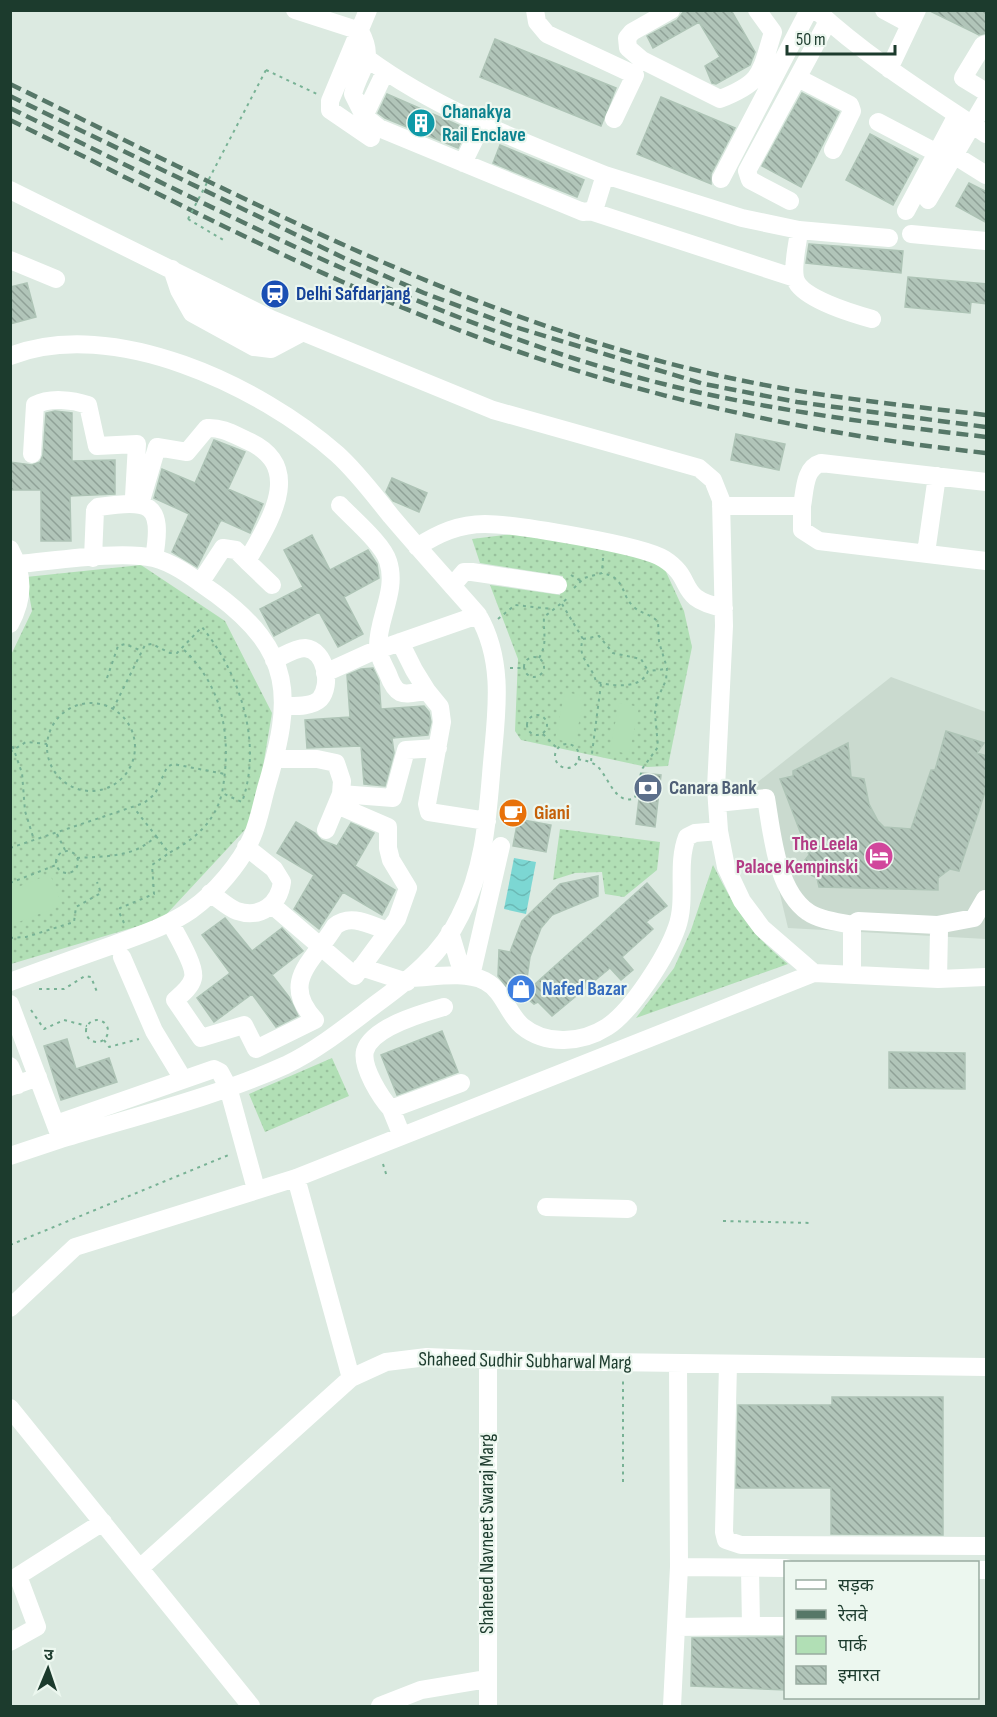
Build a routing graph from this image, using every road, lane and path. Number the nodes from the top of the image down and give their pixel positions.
1 (295, 10) edge
2 (368, 10) edge
3 (535, 10) edge
4 (671, 10) edge
5 (758, 10) edge
6 (808, 10) edge
7 (884, 10) edge
8 (822, 16) edge
9 (913, 17) edge
10 (360, 31) junction
11 (987, 45) edge
12 (368, 59) junction
13 (889, 69) junction
14 (385, 72) junction
15 (798, 78) junction
16 (987, 92) edge
17 (330, 101) junction
18 (987, 101) edge
19 (364, 116) junction
20 (614, 119) dead end
21 (878, 122) dead end
22 (482, 124) junction
23 (972, 125) edge
24 (371, 138) dead end
25 (833, 150) dead end
26 (946, 154) junction
27 (463, 163) junction
28 (605, 175) junction
29 (987, 176) edge
30 (721, 179) dead end
31 (10, 190) edge
32 (928, 200) dead end
33 (790, 201) dead end
34 (590, 211) junction
35 (906, 211) dead end
36 (799, 230) junction
37 (911, 234) dead end
38 (889, 238) dead end
39 (225, 241) dead end
40 (987, 241) edge
41 (10, 260) edge
42 (171, 269) junction
43 (795, 278) junction
44 (56, 279) dead end
45 (872, 319) dead end
46 (303, 332) junction
47 (10, 356) edge
48 (33, 454) dead end
49 (937, 476) junction
50 (987, 482) edge
51 (137, 503) junction
52 (340, 505) dead end
53 (721, 506) junction
54 (802, 506) junction
55 (604, 543) junction
56 (417, 547) junction
57 (926, 553) junction
58 (14, 557) edge
59 (93, 558) junction
60 (154, 558) junction
61 (247, 561) junction
62 (987, 561) edge
63 (602, 573) junction
64 (200, 583) junction
65 (272, 585) dead end
66 (558, 585) dead end
67 (452, 586) junction
68 (562, 604) junction
69 (724, 608) junction
70 (552, 609) junction
71 (481, 620) junction
72 (10, 624) edge
73 (583, 639) junction
74 (400, 642) junction
75 (182, 648) junction
76 (378, 649) junction
77 (142, 651) junction
78 (538, 658) junction
79 (274, 660) junction
80 (666, 669) junction
81 (648, 671) junction
82 (325, 673) junction
83 (107, 678) dead end
84 (601, 684) junction
85 (427, 691) junction
86 (284, 706) junction
87 (113, 709) junction
88 (543, 734) junction
89 (10, 739) edge
90 (47, 745) junction
91 (438, 748) junction
92 (557, 748) junction
93 (12, 751) edge
94 (275, 759) junction
95 (578, 759) junction
96 (591, 762) junction
97 (225, 774) junction
98 (222, 793) junction
99 (339, 799) junction
100 (717, 803) junction
101 (134, 808) junction
102 (487, 821) junction
103 (326, 830) dead end
104 (719, 831) junction
105 (57, 834) junction
106 (156, 836) junction
107 (34, 840) junction
108 (501, 846) dead end
109 (246, 847) junction
110 (10, 849) edge
111 (65, 851) junction
112 (170, 852) junction
113 (77, 858) junction
114 (56, 866) junction
115 (98, 882) dead end
116 (10, 883) edge
117 (210, 892) junction
118 (985, 899) edge
119 (272, 905) junction
120 (170, 922) junction
121 (124, 924) dead end
122 (852, 925) junction
123 (937, 925) junction
124 (388, 931) junction
125 (450, 932) junction
126 (10, 938) edge
127 (322, 947) junction
128 (122, 957) dead end
129 (361, 967) junction
130 (814, 974) junction
131 (852, 974) junction
132 (471, 976) junction
133 (987, 977) edge
134 (938, 978) junction
135 (410, 980) junction
136 (10, 982) edge
137 (31, 992) dead end
138 (98, 992) dead end
139 (19, 1004) edge
140 (444, 1006) dead end
141 (87, 1026) junction
142 (16, 1033) edge
143 (156, 1033) junction
144 (103, 1040) junction
145 (10, 1066) edge
146 (38, 1077) junction
147 (183, 1079) junction
148 (460, 1083) dead end
149 (14, 1086) edge
150 (228, 1087) junction
151 (391, 1109) junction
152 (58, 1131) junction
153 (402, 1136) junction
154 (245, 1148) junction
155 (10, 1156) edge
156 (383, 1164) dead end
157 (387, 1177) dead end
158 (296, 1178) junction
159 (256, 1189) junction
160 (546, 1207) dead end
161 (628, 1209) dead end
162 (723, 1221) dead end
163 (813, 1223) dead end
164 (10, 1245) edge
165 (10, 1308) edge
166 (488, 1361) junction
167 (623, 1363) junction
168 (678, 1364) junction
169 (728, 1364) junction
170 (987, 1367) edge
171 (351, 1378) junction
172 (10, 1408) edge
173 (623, 1482) dead end
174 (103, 1522) junction
175 (987, 1546) edge
176 (679, 1567) junction
177 (140, 1568) junction
178 (750, 1568) junction
179 (784, 1568) edge
180 (751, 1626) junction
181 (784, 1626) edge
182 (676, 1627) junction
183 (10, 1642) edge
184 (487, 1679) junction
185 (251, 1707) edge
186 (380, 1707) edge
187 (488, 1707) edge
188 (672, 1707) edge

1 - 10 street
2 - 10 street
3 - 20 street
4 - 5 street
6 - 30 street
7 - 9 street
8 - 13 street
8 - 15 street
9 - 13 street
10 - 12 street
10 - 17 street
11 - 16 street
12 - 14 street
12 - 19 street
13 - 23 street
14 - 19 street
14 - 22 street
15 - 25 street
15 - 33 street
17 - 24 street
17 - 39 path, bridge
18 - 23 street
19 - 27 street
21 - 26 street
22 - 27 street
22 - 28 street
23 - 26 street
26 - 29 street
26 - 32 street
26 - 35 street
27 - 34 street
28 - 34 street
28 - 36 street
31 - 42 street
34 - 43 street
36 - 38 street
36 - 43 street
37 - 40 street
41 - 44 street
42 - 46 street
42 - 46 street
43 - 45 street
46 - 53 street
47 - 56 street
48 - 51 street
49 - 50 street
49 - 54 street
49 - 57 street
51 - 59 street
51 - 60 street
51 - 61 street
52 - 76 street
53 - 54 street
53 - 69 street
54 - 57 street
55 - 56 street
55 - 63 path
55 - 69 street
56 - 67 street
57 - 62 street
58 - 59 street
58 - 72 street
59 - 60 street
60 - 64 street
61 - 64 street
61 - 65 street
63 - 68 path
63 - 80 path
64 - 79 street
66 - 67 street
67 - 71 street
68 - 70 path
68 - 73 path
69 - 100 street
70 - 71 path
70 - 78 path
71 - 74 street
71 - 102 street
73 - 81 path
73 - 84 path
74 - 76 street
74 - 85 street
75 - 77 path
75 - 97 path
75 - 98 path
76 - 82 street
76 - 85 street
77 - 83 path
77 - 87 path
78 - 78 path
79 - 82 street
79 - 86 street
80 - 81 path
80 - 96 path
81 - 84 path
82 - 86 street
84 - 96 path
85 - 91 street
86 - 94 street
87 - 90 path
87 - 90 path
88 - 88 path
88 - 92 path
89 - 93 path
90 - 93 path
91 - 99 street
91 - 102 street
92 - 95 path
92 - 95 path
93 - 107 path
94 - 99 street
94 - 109 street
95 - 96 path
97 - 98 path
97 - 101 path
98 - 112 path
99 - 103 street
99 - 124 street
100 - 104 street
100 - 122 street
101 - 105 path
101 - 106 path
102 - 125 street
104 - 130 street
104 - 132 street
105 - 107 path
105 - 111 path
106 - 112 path
106 - 113 path
107 - 110 path
108 - 132 street
109 - 117 street
109 - 119 street
111 - 113 path
111 - 114 path
112 - 121 path
113 - 114 path
114 - 116 path
115 - 126 path
117 - 119 street
117 - 120 street
118 - 123 street
119 - 127 street
120 - 127 street
120 - 136 street
122 - 123 street
122 - 131 street
123 - 134 street
124 - 127 street
124 - 129 street
125 - 132 street
125 - 135 street
127 - 129 street
128 - 143 street
129 - 135 street
130 - 131 street
130 - 153 street
131 - 134 street
132 - 135 street
133 - 134 street
135 - 150 street
137 - 138 path
139 - 141 path
139 - 142 street
140 - 151 street
141 - 144 path
141 - 144 path
142 - 146 street
143 - 144 path
143 - 147 street
145 - 149 street
146 - 149 street
146 - 152 street
147 - 150 street
147 - 152 street
148 - 151 street
150 - 152 street
150 - 154 street
151 - 153 street
152 - 155 street
153 - 158 street
154 - 159 street
154 - 164 path
156 - 157 path
158 - 159 street
158 - 171 street
159 - 165 street
160 - 161 street
162 - 163 path
166 - 167 street, Shaheed Sudhir Subharwal Marg
166 - 171 street, Shaheed Sudhir Subharwal Marg
166 - 184 street, Shaheed Navneet Swaraj Marg
167 - 168 street, Shaheed Sudhir Subharwal Marg
167 - 173 path
168 - 169 street, Shaheed Sudhir Subharwal Marg
168 - 176 street
169 - 170 street, Shaheed Sudhir Subharwal Marg
169 - 175 street
171 - 177 street, Shaheed Sudhir Subharwal Marg
172 - 174 street
174 - 177 street
174 - 183 street
176 - 178 street
176 - 182 street
177 - 185 street
178 - 179 street
178 - 180 street
180 - 181 street
180 - 182 street
182 - 188 street
184 - 186 street
184 - 187 street, Shaheed Navneet Swaraj Marg

